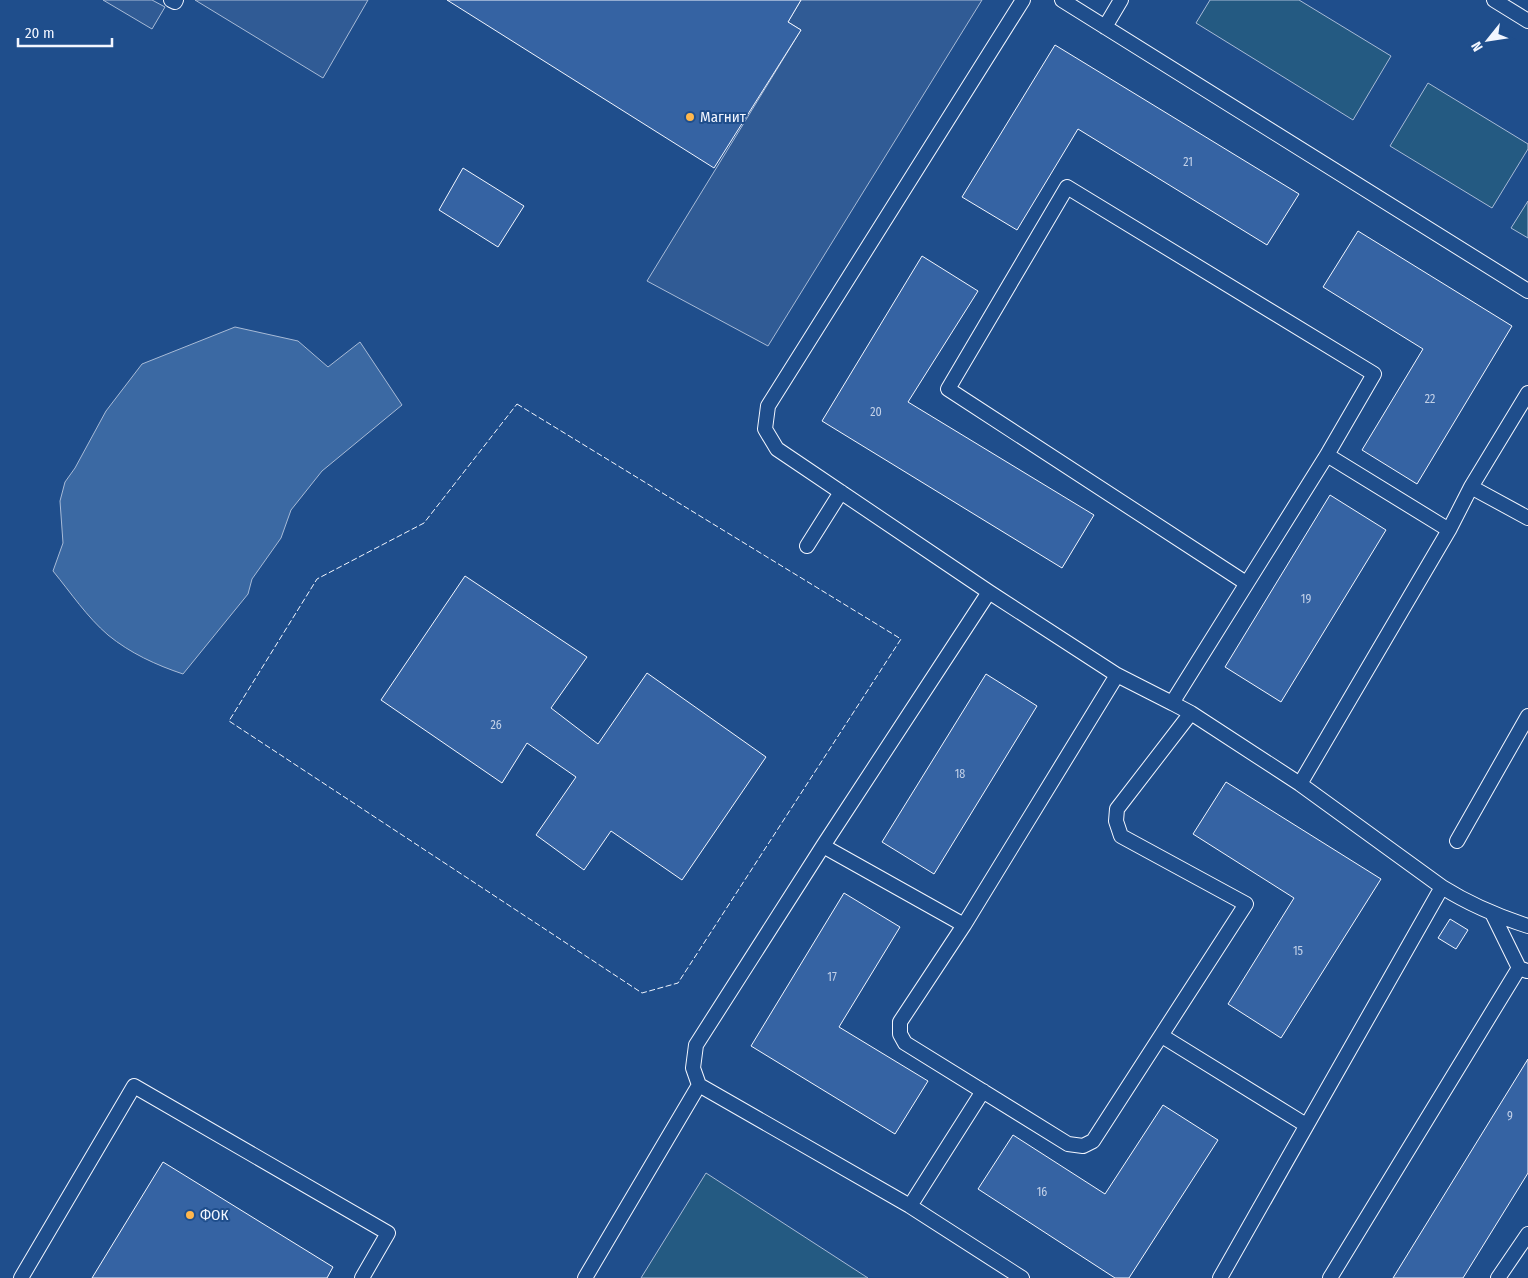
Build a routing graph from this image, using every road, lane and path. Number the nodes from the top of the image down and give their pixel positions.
1 (171, 0) edge
2 (176, 0) edge
3 (1023, 0) edge
4 (1062, 0) edge
5 (1121, 0) edge
6 (1494, 0) edge
7 (1528, 21) edge
8 (1105, 27) junction
9 (1528, 291) edge
10 (1528, 393) edge
11 (1327, 455) junction
12 (1471, 487) junction
13 (841, 492) junction
14 (1528, 518) edge
15 (1449, 530) junction
16 (807, 546) dead end
17 (1246, 583) junction
18 (989, 592) junction
19 (1117, 675) junction
20 (1172, 703) junction
21 (1191, 713) junction
22 (1528, 716) edge
23 (1300, 784) junction
24 (1457, 841) dead end
25 (823, 846) junction
26 (1442, 887) junction
27 (1492, 913) junction
28 (964, 926) junction
29 (1528, 926) edge
30 (1524, 970) edge
31 (1162, 1036) junction
32 (699, 1085) junction
33 (983, 1091) junction
34 (1306, 1125) junction
35 (910, 1206) junction
36 (1528, 1234) edge
37 (21, 1278) edge
38 (362, 1278) edge
39 (585, 1278) edge
40 (1022, 1278) edge
41 (1220, 1278) edge
42 (1330, 1278) edge
43 (1498, 1278) edge

1 - 2 lane
3 - 13 lane
4 - 8 lane
5 - 8 lane
6 - 7 lane
8 - 9 lane
10 - 12 lane
11 - 15 lane
11 - 17 lane
11 - 17 lane
12 - 14 lane
12 - 15 lane
13 - 16 lane
13 - 18 lane
15 - 23 lane
17 - 20 lane
18 - 19 lane
18 - 25 lane
19 - 20 lane
19 - 28 lane
20 - 21 lane
21 - 23 lane
21 - 31 lane
22 - 24 lane
23 - 26 lane
25 - 28 lane
25 - 32 lane
26 - 27 lane
26 - 34 lane
27 - 29 lane
27 - 30 lane
28 - 33 lane
30 - 42 lane
31 - 33 lane
31 - 34 lane
32 - 35 lane
32 - 39 lane
33 - 35 lane
34 - 41 lane
35 - 40 lane
36 - 43 lane
37 - 38 lane

